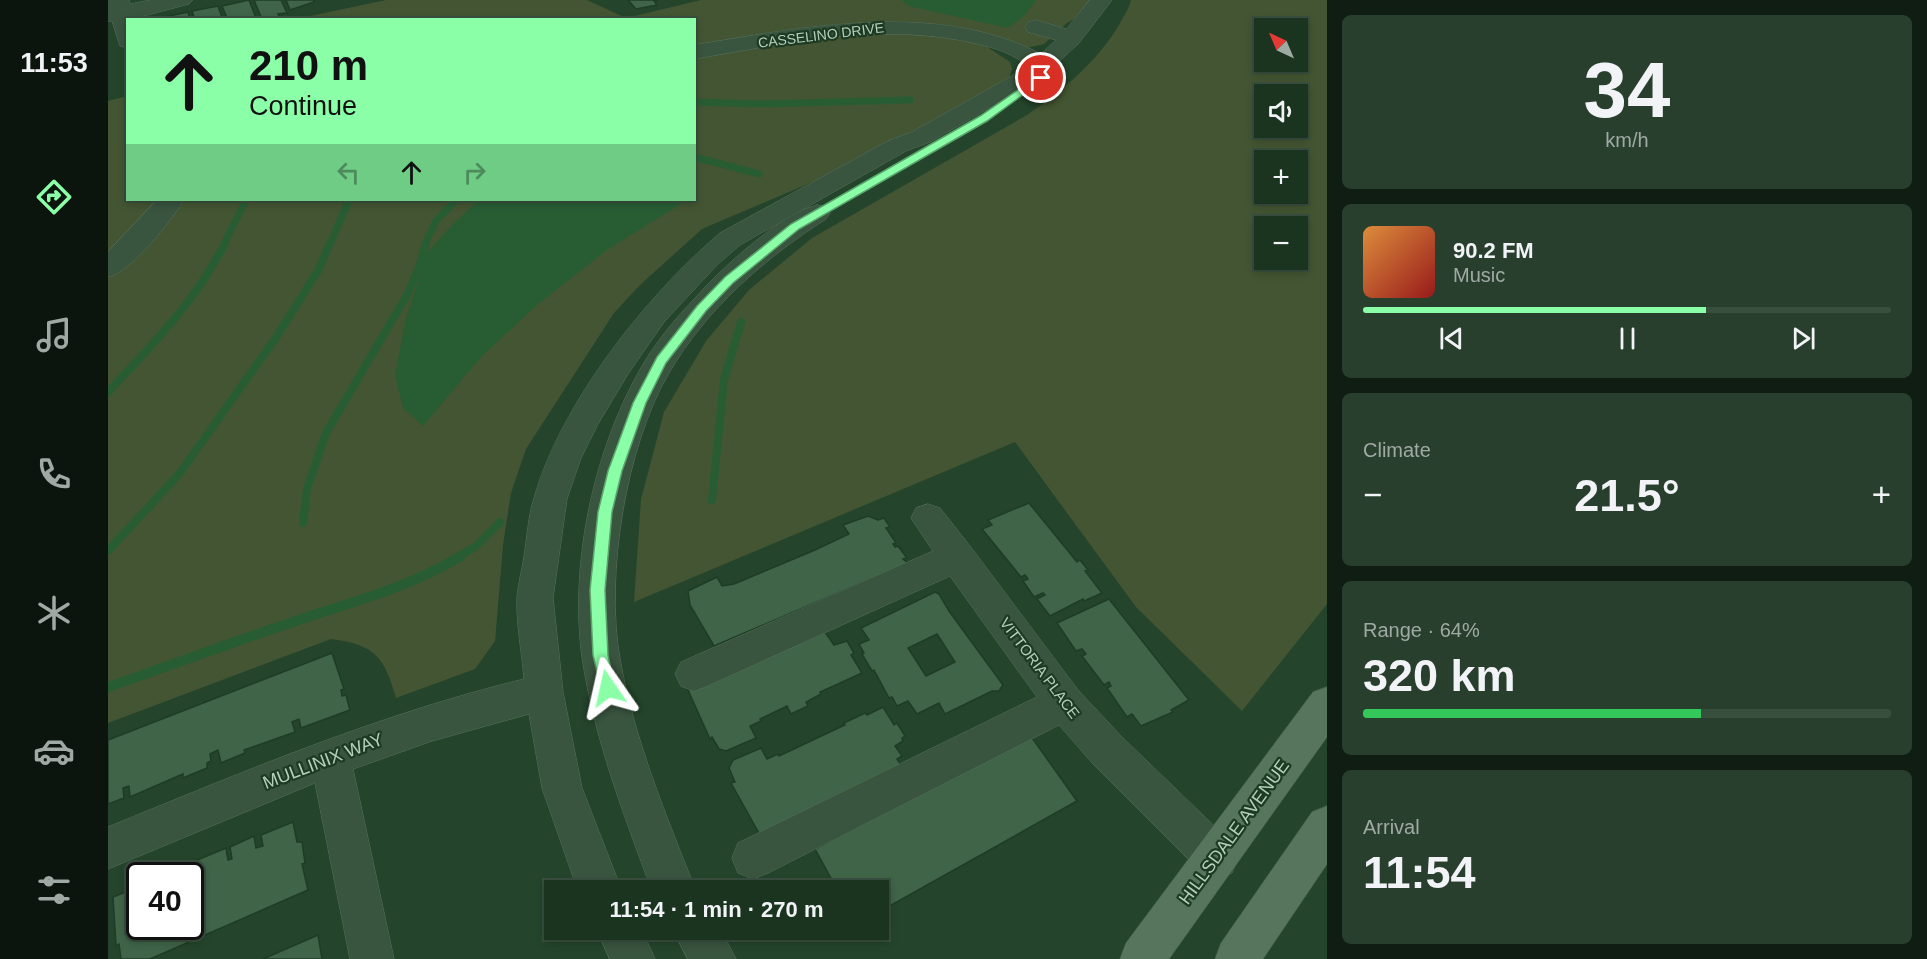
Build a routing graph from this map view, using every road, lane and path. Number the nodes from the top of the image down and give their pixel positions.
1 (182, 0) edge
2 (1101, 0) edge
3 (1119, 0) edge
4 (115, 9) edge
5 (1036, 27) dead end
6 (948, 33) junction
7 (1071, 38) junction
8 (124, 50) edge
9 (696, 52) edge
10 (1041, 65) junction
11 (979, 130) dead end
12 (925, 148) junction
13 (170, 201) edge
14 (108, 268) edge
15 (928, 518) dead end
16 (958, 556) junction
17 (694, 674) dead end
18 (544, 692) junction
19 (1064, 704) junction
20 (1327, 705) edge
21 (330, 757) junction
22 (1322, 846) edge
23 (108, 848) edge
24 (753, 858) dead end
25 (1216, 858) junction
26 (596, 880) edge
27 (670, 880) edge
28 (624, 940) edge
29 (702, 940) edge
30 (372, 959) edge
31 (633, 959) edge
32 (714, 959) edge
33 (1142, 959) edge
34 (1237, 959) edge

1 - 4 street
2 - 7 street
3 - 11 street
4 - 8 street
5 - 7 street
6 - 9 street, CASSELINO DRIVE
6 - 10 street
6 - 12 street
7 - 10 street
10 - 12 street
12 - 18 street
12 - 27 street
13 - 14 street
15 - 16 street, VITTORIA PLACE
16 - 17 street
16 - 19 street, VITTORIA PLACE
18 - 21 street, MULLINIX WAY
18 - 26 street
19 - 24 street
19 - 25 street, VITTORIA PLACE
20 - 25 main road, HILLSDALE AVENUE
21 - 23 street, MULLINIX WAY
21 - 30 street
22 - 34 main road
25 - 33 main road, HILLSDALE AVENUE
28 - 31 street
29 - 32 street

